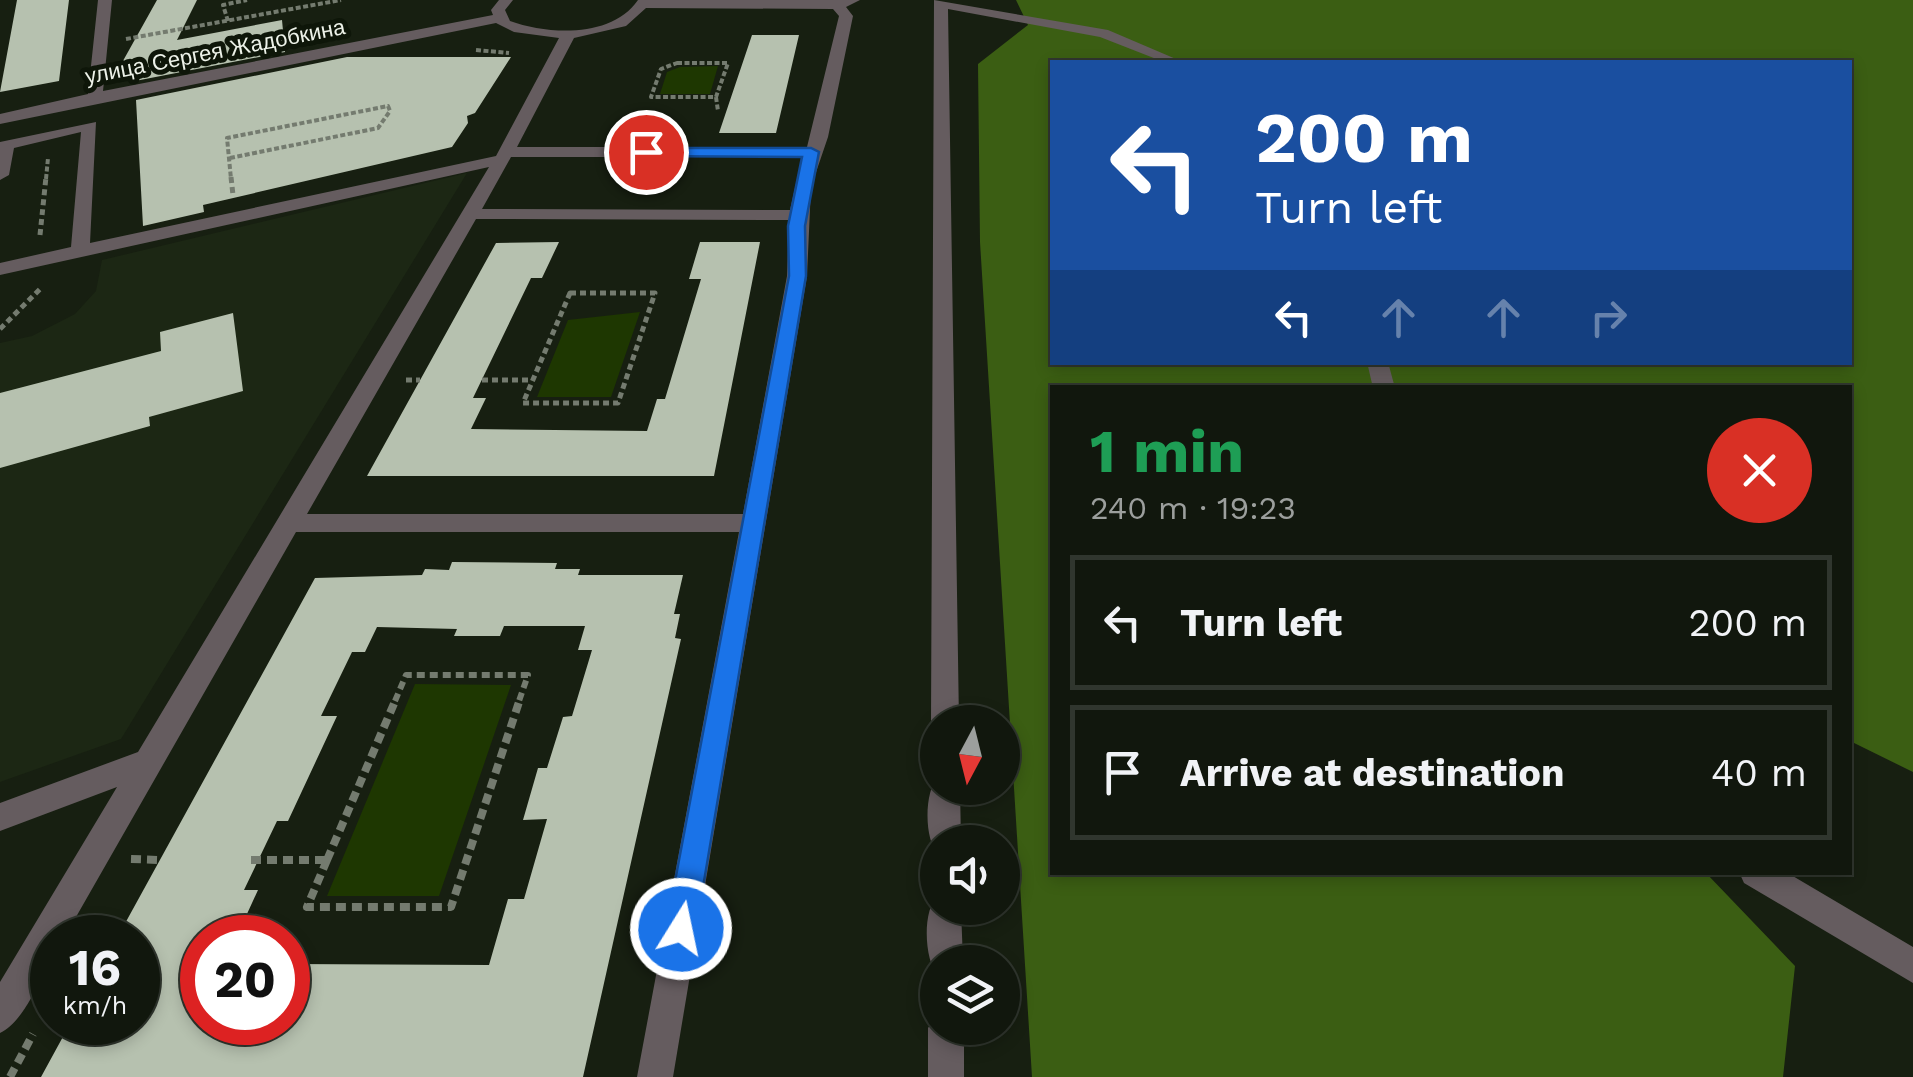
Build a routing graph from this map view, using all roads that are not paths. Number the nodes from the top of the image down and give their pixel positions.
1 (105, 0) edge
2 (506, 0) edge
3 (644, 2) edge
4 (941, 2) edge
5 (846, 3) edge
6 (498, 18) junction
7 (563, 44) junction
8 (1171, 60) edge
9 (95, 96) junction
10 (0, 120) edge
11 (811, 152) junction
12 (504, 156) junction
13 (0, 175) edge
14 (470, 214) junction
15 (798, 215) junction
16 (80, 252) junction
17 (0, 270) edge
18 (754, 522) junction
19 (289, 524) junction
20 (944, 705) edge
21 (149, 761) junction
22 (0, 817) edge
23 (1760, 875) edge
24 (1913, 966) edge
25 (0, 1015) edge
26 (946, 1045) edge
27 (655, 1077) edge
28 (946, 1077) edge

1 - 9 street
2 - 6 street
3 - 5 street
3 - 7 street
4 - 8 street
4 - 20 street
5 - 11 street
6 - 7 street
6 - 9 street, улица Сергея Жадобкина
7 - 12 street
9 - 10 street, улица Сергея Жадобкина
11 - 12 street
11 - 15 street
12 - 14 street
12 - 16 street
13 - 16 street
14 - 15 street
14 - 19 street
15 - 18 street
16 - 17 street
18 - 19 street
18 - 27 street
19 - 21 street
21 - 22 street
21 - 25 street
23 - 24 street
26 - 28 street

